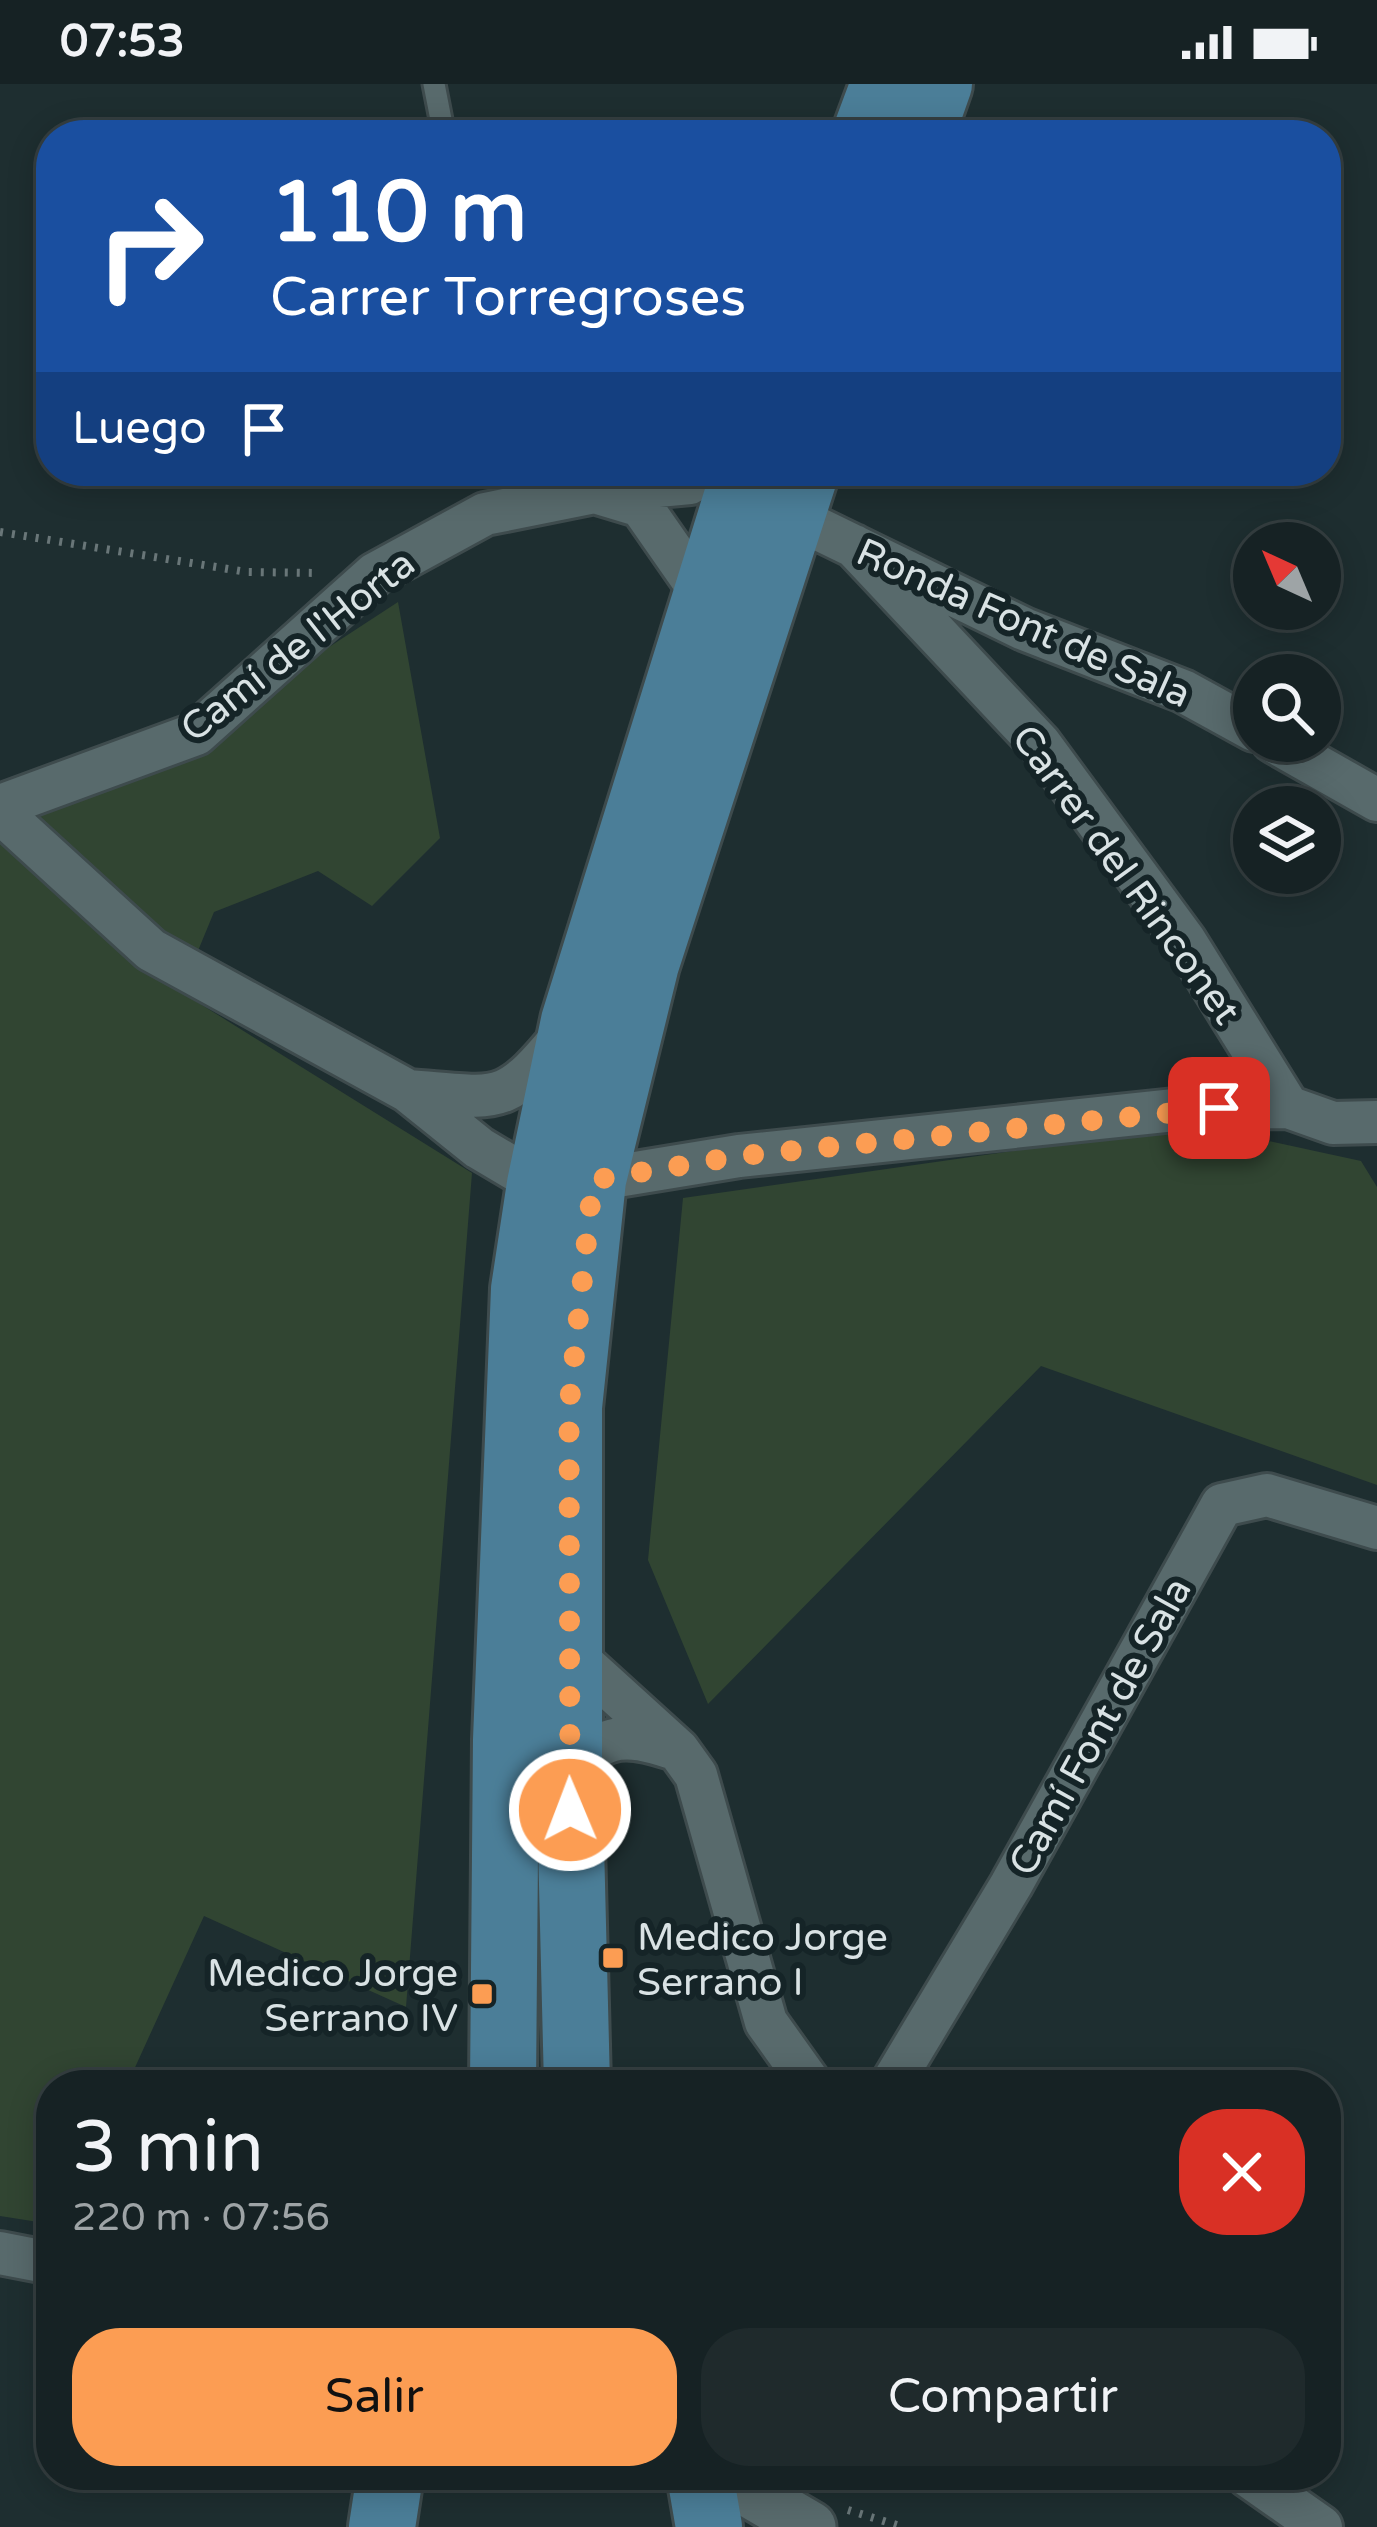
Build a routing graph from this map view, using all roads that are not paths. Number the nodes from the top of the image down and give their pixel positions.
1 (434, 84) edge
2 (884, 84) edge
3 (939, 84) edge
4 (441, 120) edge
5 (871, 120) edge
6 (926, 120) edge
7 (658, 486) edge
8 (740, 486) edge
9 (595, 492) junction
10 (799, 494) edge
11 (854, 546) junction
12 (703, 595) junction
13 (1024, 629) junction
14 (987, 687) junction
15 (1233, 718) edge
16 (1310, 762) edge
17 (1377, 800) edge
18 (0, 809) edge
19 (574, 1021) junction
20 (408, 1091) junction
21 (1288, 1106) junction
22 (1377, 1122) edge
23 (566, 1182) junction
24 (1377, 1528) edge
25 (569, 1652) junction
26 (679, 1750) junction
27 (569, 1764) junction
28 (503, 2070) edge
29 (578, 2070) edge
30 (800, 2070) edge
31 (900, 2070) edge
32 (0, 2253) edge
33 (36, 2260) edge
34 (703, 2490) edge
35 (747, 2490) edge
36 (1266, 2497) edge
37 (710, 2527) edge
38 (810, 2527) edge
39 (1321, 2527) edge

1 - 4 lane
2 - 5 main road
3 - 6 main road
7 - 9 street, Camí de l'Horta
8 - 12 main road
9 - 12 street
9 - 18 street, Camí de l'Horta
10 - 11 street, Ronda Font de Sala
10 - 23 main road
11 - 13 street, Ronda Font de Sala
11 - 14 street, Carrer del Rinconet
12 - 19 main road
13 - 14 street
13 - 15 street, Ronda Font de Sala
14 - 21 street, Carrer del Rinconet
16 - 17 street
18 - 20 street
19 - 20 street
19 - 23 main road
20 - 23 street
21 - 22 street
21 - 23 street
23 - 25 main road
23 - 28 main road
24 - 31 street, Camí Font de Sala
25 - 26 street
25 - 27 main road
26 - 27 street
26 - 30 street
27 - 29 main road
32 - 33 street
34 - 37 main road
35 - 38 street
36 - 39 street

